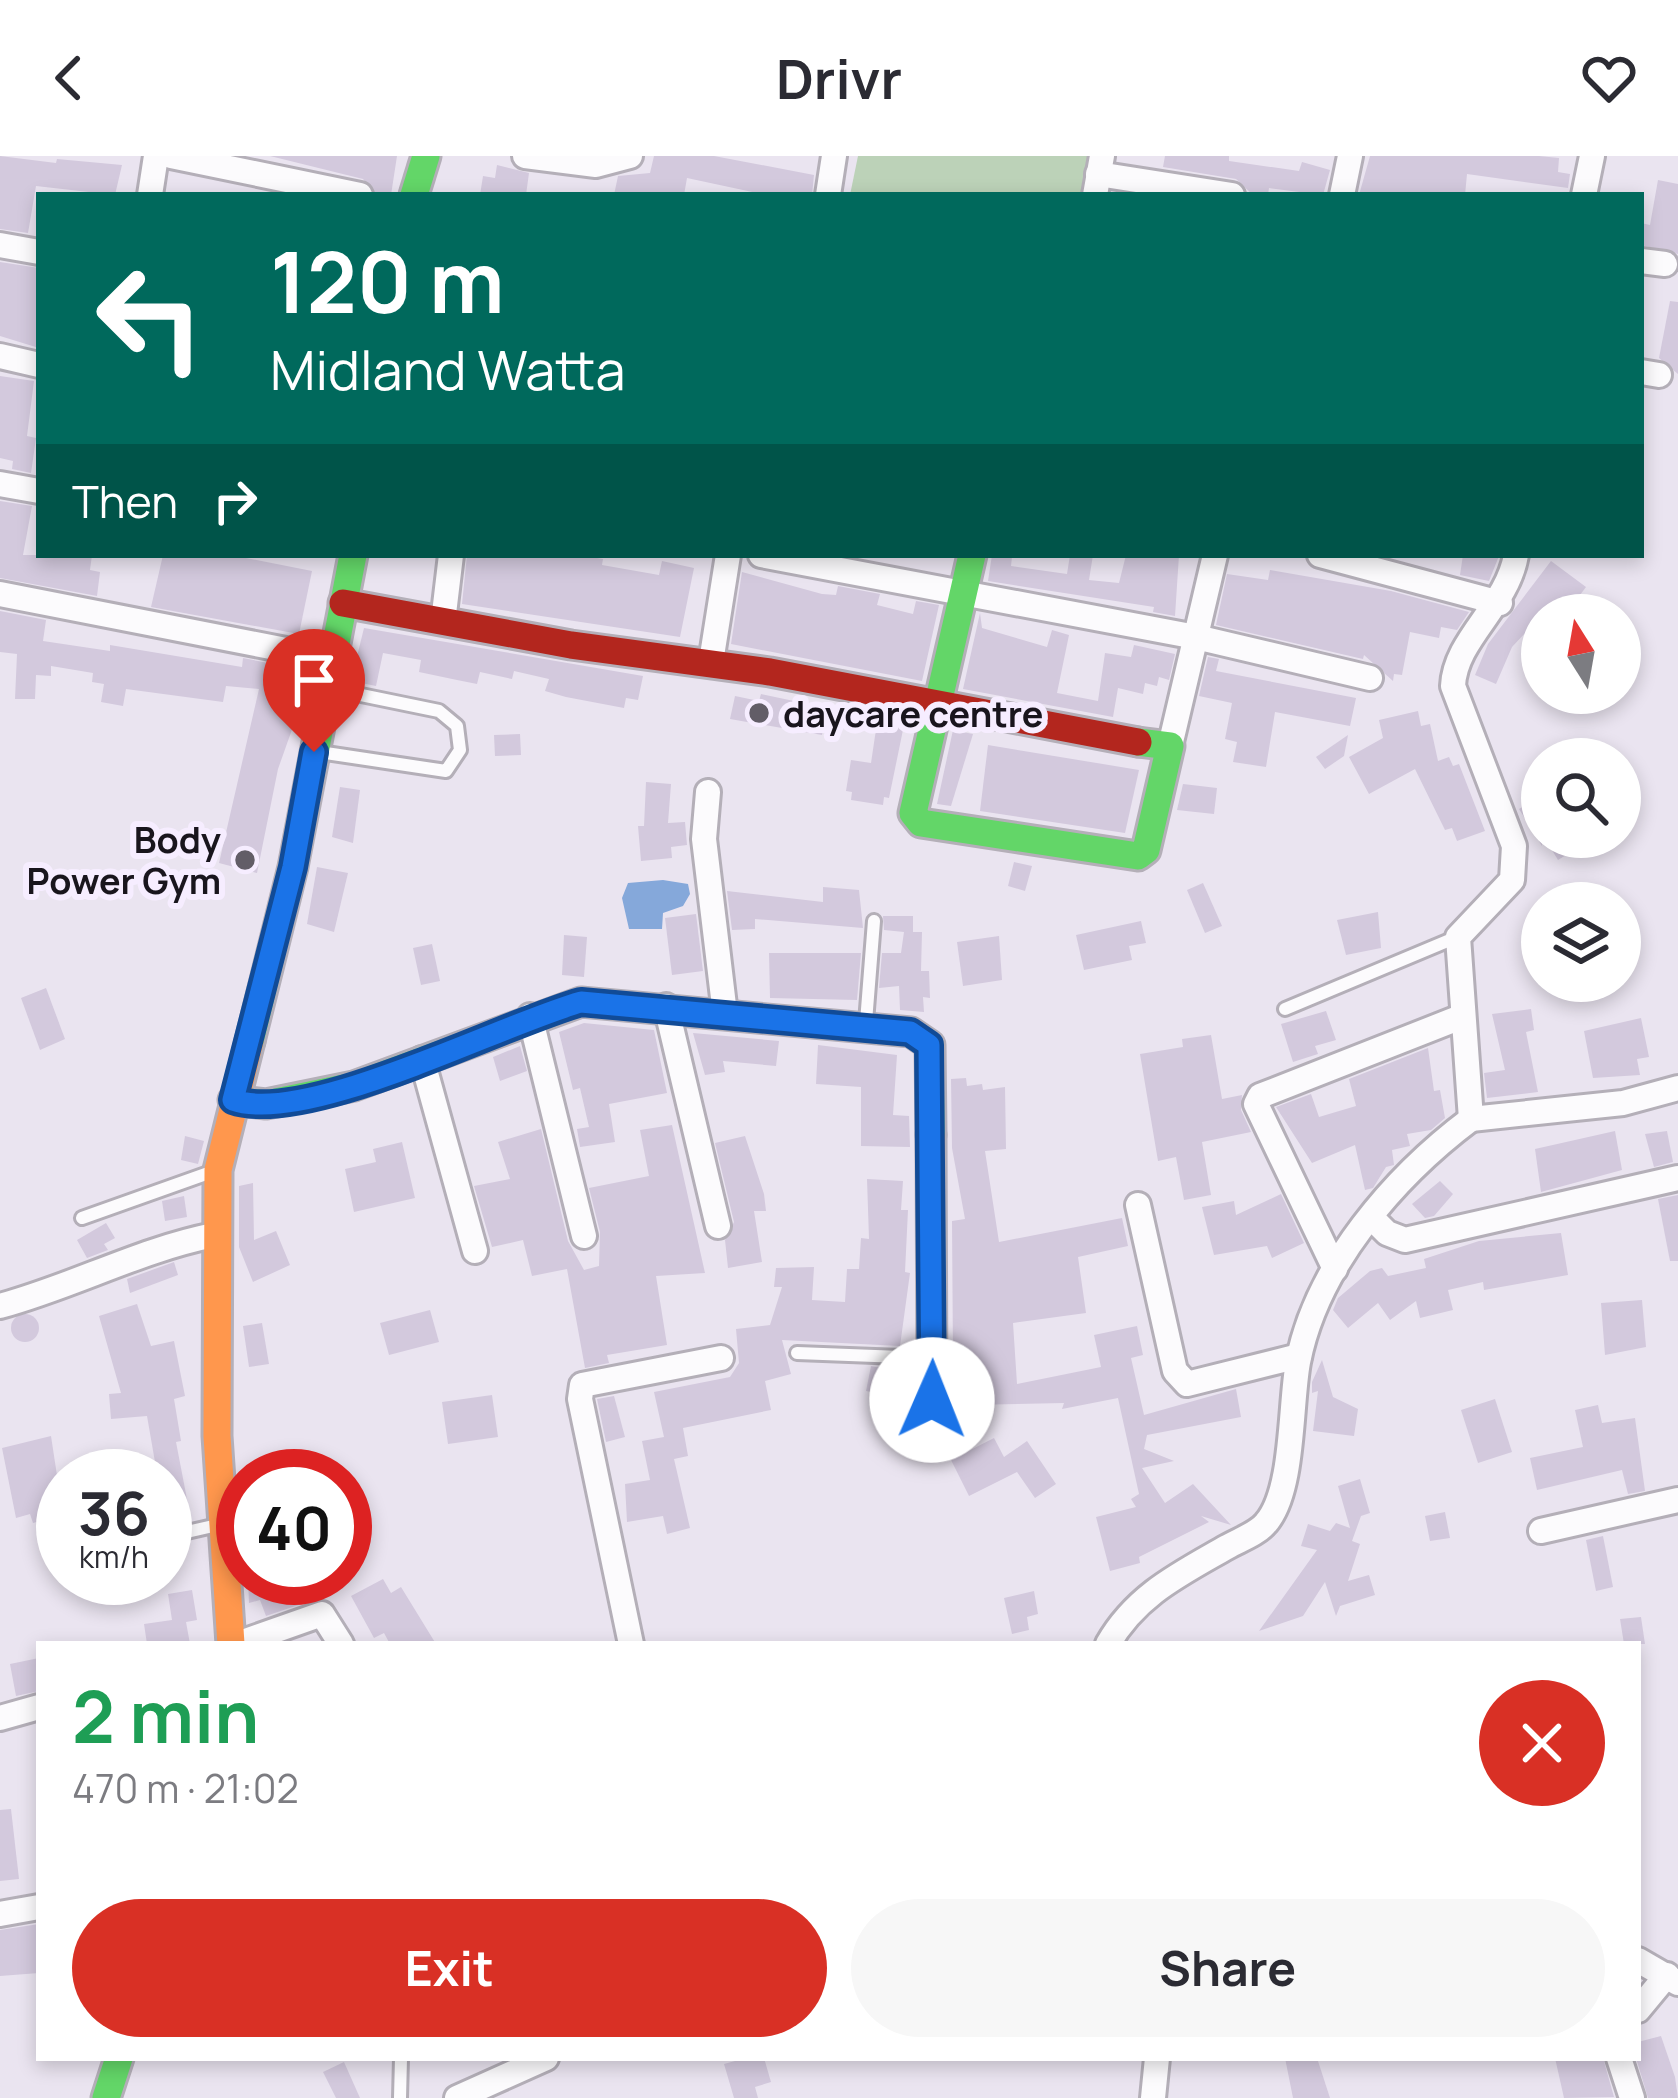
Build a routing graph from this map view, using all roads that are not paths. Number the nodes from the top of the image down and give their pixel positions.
1 (156, 156) edge
2 (171, 156) edge
3 (426, 156) edge
4 (525, 156) edge
5 (630, 156) edge
6 (834, 156) edge
7 (1349, 156) edge
8 (1592, 156) edge
9 (1098, 175) edge
10 (150, 192) edge
11 (345, 192) edge
12 (415, 192) edge
13 (828, 192) edge
14 (1212, 192) edge
15 (1343, 192) edge
16 (1585, 192) edge
17 (0, 244) edge
18 (36, 251) edge
19 (0, 356) edge
20 (36, 364) edge
21 (0, 484) edge
22 (36, 490) edge
23 (352, 558) edge
24 (451, 558) edge
25 (728, 558) edge
26 (776, 558) edge
27 (971, 558) edge
28 (1214, 558) edge
29 (1331, 558) edge
30 (1515, 558) edge
31 (962, 593) junction
32 (0, 594) edge
33 (1500, 602) junction
34 (344, 603) junction
35 (443, 622) junction
36 (1196, 638) junction
37 (332, 659) junction
38 (711, 662) junction
39 (1370, 678) dead end
40 (326, 688) junction
41 (936, 706) junction
42 (1170, 746) junction
43 (314, 752) junction
44 (708, 792) dead end
45 (874, 921) dead end
46 (1458, 937) junction
47 (666, 1006) junction
48 (1285, 1009) dead end
49 (725, 1014) junction
50 (530, 1016) junction
51 (1461, 1017) junction
52 (865, 1030) junction
53 (422, 1059) junction
54 (1678, 1088) edge
55 (233, 1100) junction
56 (1471, 1119) junction
57 (218, 1170) junction
58 (1678, 1178) edge
59 (1138, 1205) dead end
60 (1371, 1217) junction
61 (82, 1218) dead end
62 (718, 1226) dead end
63 (214, 1235) junction
64 (584, 1236) dead end
65 (475, 1251) dead end
66 (1335, 1269) junction
67 (0, 1306) edge
68 (797, 1353) dead end
69 (1299, 1356) junction
70 (721, 1358) dead end
71 (934, 1358) junction
72 (932, 1400) dead end
73 (221, 1449) edge
74 (1678, 1500) edge
75 (1541, 1532) dead end
76 (230, 1605) edge
77 (234, 1641) edge
78 (243, 1641) edge
79 (339, 1641) edge
80 (630, 1641) edge
81 (1110, 1641) edge
82 (36, 1709) edge
83 (0, 1718) edge
84 (36, 1908) edge
85 (0, 1914) edge
86 (1641, 1962) edge
87 (1672, 1979) edge
88 (1641, 2007) edge
89 (118, 2061) edge
90 (401, 2061) edge
91 (539, 2061) edge
92 (1157, 2061) edge
93 (1620, 2061) edge
94 (106, 2098) edge
95 (400, 2098) edge
96 (458, 2098) edge
97 (1154, 2098) edge
98 (1632, 2098) edge

1 - 10 street
2 - 11 street
3 - 12 street
4 - 5 street
6 - 13 street
7 - 15 street
8 - 16 street
9 - 14 street
17 - 18 street
19 - 20 street
21 - 22 street
23 - 34 street
24 - 35 street
25 - 38 street
26 - 31 street
27 - 31 street
28 - 36 street
29 - 33 street
30 - 33 street
31 - 36 street
31 - 41 street
32 - 37 street
33 - 46 street
34 - 35 street
34 - 37 street
35 - 38 street
36 - 39 street
36 - 42 street
37 - 40 street
38 - 41 street
40 - 43 street
40 - 43 lane
41 - 42 street
41 - 42 street
43 - 55 street
44 - 49 street
45 - 52 lane
46 - 48 lane
46 - 51 street
47 - 49 street
47 - 50 street
47 - 62 street
49 - 52 street
50 - 53 street
50 - 64 street
51 - 56 street
51 - 66 street
52 - 71 street
53 - 55 street
53 - 65 street
54 - 56 street
55 - 57 street
56 - 60 street
57 - 61 lane
57 - 63 street
58 - 60 street
59 - 69 street
60 - 66 street
63 - 67 street
63 - 73 street
66 - 69 street
68 - 71 lane
69 - 81 street
70 - 80 street
71 - 72 street
74 - 75 street
76 - 77 street
78 - 79 street
82 - 83 street
84 - 85 street
86 - 87 street
87 - 88 street
89 - 94 street
90 - 95 lane
91 - 96 street
92 - 97 street
93 - 98 street

